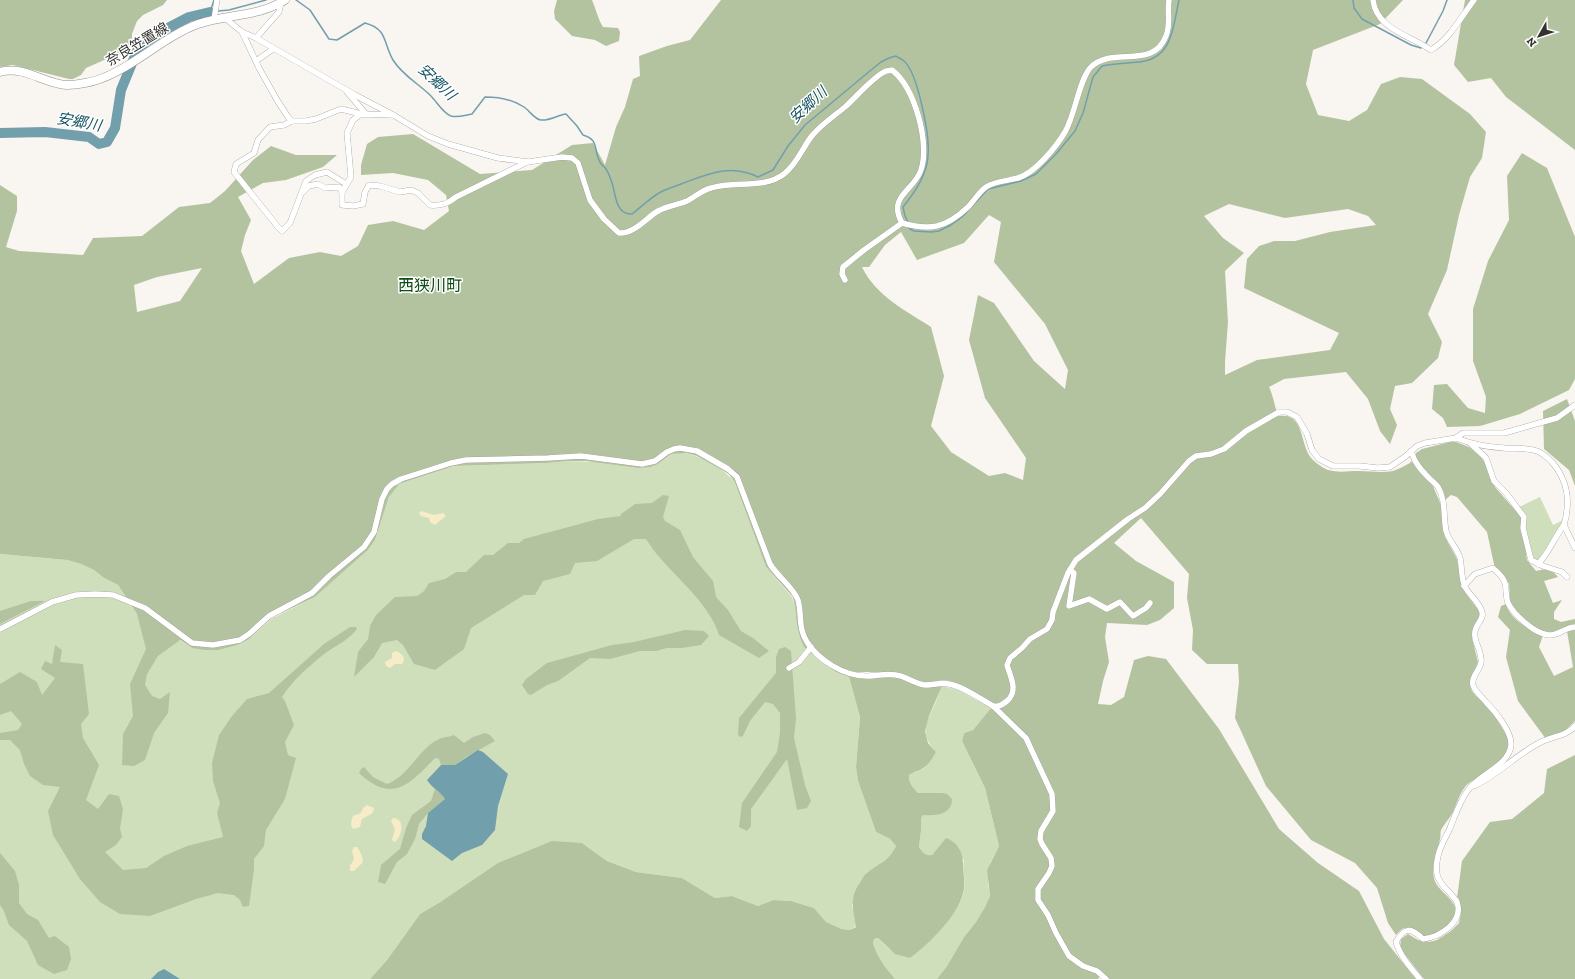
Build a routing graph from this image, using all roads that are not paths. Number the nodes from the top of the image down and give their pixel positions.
1 (1169, 0) edge
2 (1373, 0) edge
3 (1474, 0) edge
4 (283, 1) edge
5 (216, 3) edge
6 (214, 18) junction
7 (225, 18) junction
8 (242, 32) junction
9 (256, 38) junction
10 (273, 49) junction
11 (256, 61) junction
12 (0, 72) edge
13 (346, 90) junction
14 (363, 114) junction
15 (395, 116) junction
16 (292, 121) junction
17 (528, 162) junction
18 (346, 184) junction
19 (303, 192) junction
20 (342, 192) junction
21 (904, 223) junction
22 (845, 280) dead end
23 (1575, 405) edge
24 (1456, 438) junction
25 (1470, 444) junction
26 (1411, 451) junction
27 (1564, 525) junction
28 (1575, 548) edge
29 (1538, 564) junction
30 (1070, 570) junction
31 (1567, 577) dead end
32 (1464, 586) junction
33 (1150, 603) dead end
34 (1575, 627) edge
35 (0, 629) edge
36 (811, 647) junction
37 (789, 668) dead end
38 (992, 706) junction
39 (1575, 726) edge
40 (1468, 789) junction
41 (1106, 979) edge
42 (1420, 979) edge

1 - 21 street
2 - 3 street
4 - 7 main road, 奈良笠置線
4 - 9 street
5 - 6 street
6 - 7 main road, 奈良笠置線
6 - 12 main road, 奈良笠置線
7 - 8 street
8 - 9 street
8 - 11 street
9 - 10 street
10 - 11 street
10 - 13 street
11 - 16 street
13 - 14 street
13 - 15 street
14 - 15 street
14 - 16 street
14 - 18 street
15 - 17 street
16 - 19 street
17 - 20 street
17 - 21 street
18 - 19 street
18 - 20 street
19 - 20 street
21 - 22 street
23 - 24 street
24 - 25 street
24 - 26 street
25 - 27 street
25 - 29 street
26 - 30 street
26 - 32 street
27 - 28 street
27 - 29 street
29 - 31 street
30 - 33 street
30 - 38 street
32 - 34 street
32 - 40 street
35 - 36 street
36 - 37 street
36 - 38 street
38 - 41 street
39 - 40 street
40 - 42 street

